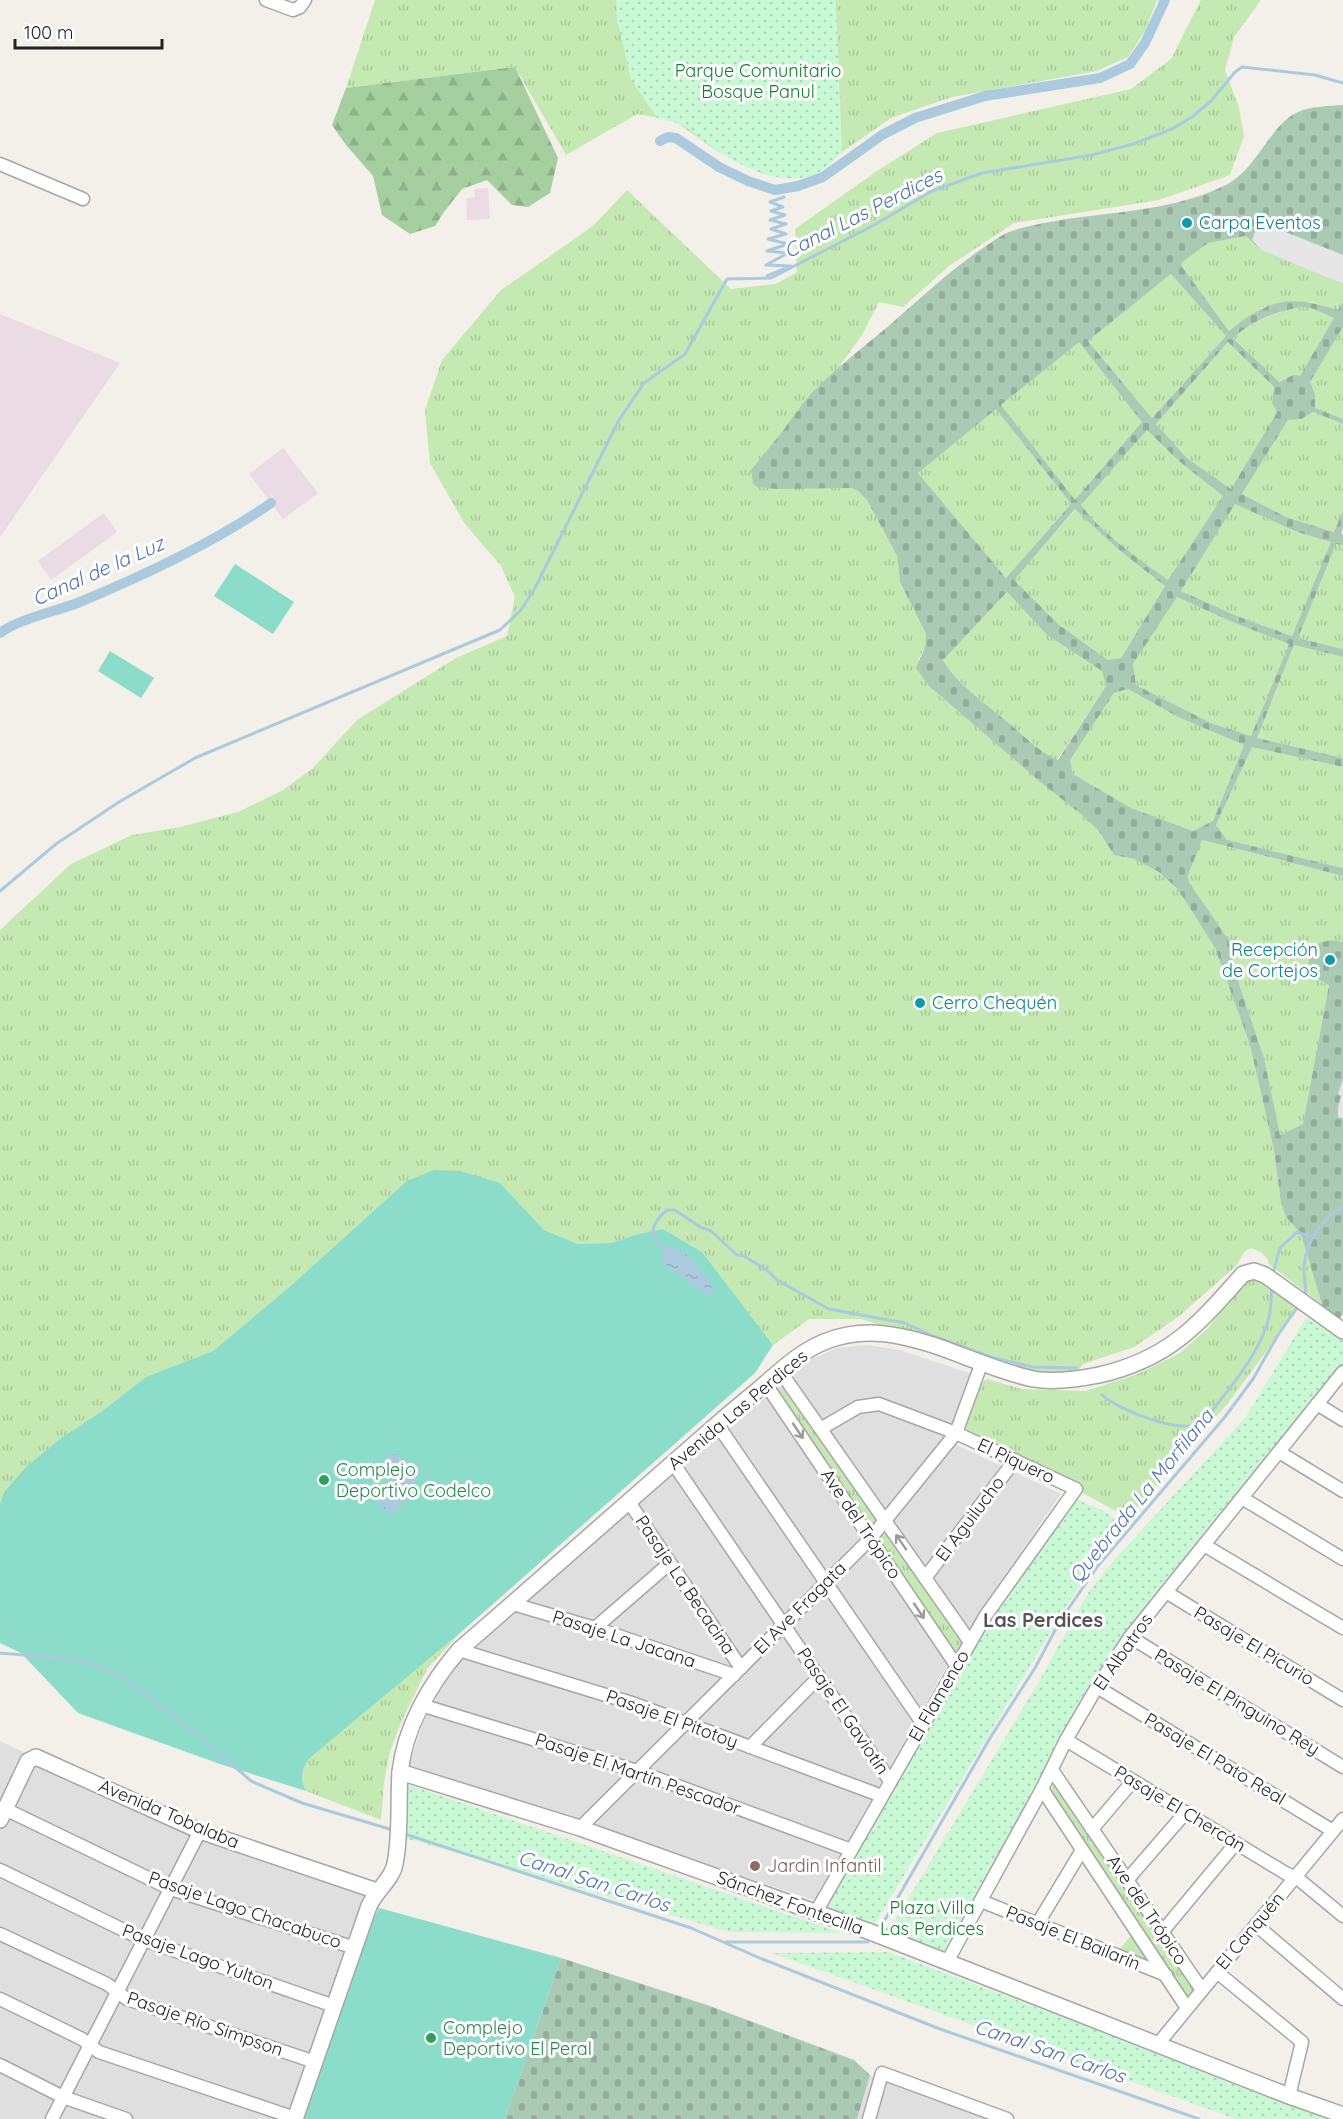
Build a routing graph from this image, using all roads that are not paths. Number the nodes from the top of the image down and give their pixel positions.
1 (266, 0) edge
2 (305, 0) edge
3 (0, 164) edge
4 (83, 199) dead end
5 (1343, 1331) edge
6 (982, 1362) junction
7 (780, 1371) junction
8 (1343, 1372) edge
9 (765, 1383) junction
10 (1317, 1404) junction
11 (1343, 1420) edge
12 (717, 1424) junction
13 (822, 1428) junction
14 (956, 1433) junction
15 (1279, 1452) junction
16 (1015, 1460) junction
17 (673, 1463) junction
18 (1076, 1489) joint
19 (1343, 1491) edge
20 (1242, 1498) junction
21 (629, 1502) junction
22 (886, 1521) junction
23 (870, 1539) junction
24 (1204, 1545) junction
25 (1343, 1559) edge
26 (670, 1563) junction
27 (925, 1578) junction
28 (826, 1583) junction
29 (1166, 1593) junction
30 (513, 1604) junction
31 (784, 1625) junction
32 (595, 1628) junction
33 (1343, 1628) edge
34 (1130, 1637) junction
35 (970, 1642) junction
36 (459, 1650) junction
37 (956, 1665) junction
38 (737, 1671) junction
39 (819, 1677) junction
40 (1097, 1687) junction
41 (1343, 1700) edge
42 (421, 1705) junction
43 (685, 1723) junction
44 (923, 1724) junction
45 (1066, 1740) junction
46 (750, 1747) junction
47 (1343, 1767) edge
48 (1052, 1770) junction
49 (637, 1771) junction
50 (400, 1772) junction
51 (890, 1781) junction
52 (1133, 1781) junction
53 (1042, 1789) junction
54 (882, 1796) junction
55 (1186, 1812) junction
56 (3, 1814) edge
57 (1343, 1819) edge
58 (580, 1828) junction
59 (1092, 1829) junction
60 (200, 1832) junction
61 (1333, 1832) junction
62 (1236, 1843) junction
63 (851, 1850) junction
64 (1082, 1850) junction
65 (0, 1870) edge
66 (1296, 1876) junction
67 (1127, 1880) junction
68 (171, 1889) junction
69 (377, 1891) junction
70 (981, 1901) junction
71 (816, 1912) junction
72 (1343, 1916) edge
73 (1038, 1923) junction
74 (1256, 1925) junction
75 (1162, 1932) junction
76 (0, 1934) edge
77 (144, 1940) junction
78 (354, 1948) junction
79 (947, 1962) junction
80 (1217, 1972) junction
81 (1166, 1975) junction
82 (1202, 1990) junction
83 (118, 1992) junction
84 (1343, 1999) edge
85 (0, 2000) edge
86 (334, 2006) junction
87 (1188, 2008) junction
88 (1158, 2043) junction
89 (90, 2045) junction
90 (315, 2062) junction
91 (0, 2065) edge
92 (1289, 2096) junction
93 (63, 2097) junction
94 (1343, 2115) edge
95 (295, 2118) edge
96 (52, 2119) edge
97 (126, 2119) edge
98 (869, 2119) edge
99 (1007, 2119) edge

1 - 2 street
3 - 4 street
5 - 6 street, Avenida Las Perdices
6 - 7 street, Avenida Las Perdices
6 - 14 street, El Ave Fragata
7 - 9 street, Avenida Las Perdices
7 - 13 street, Ave del Trópico
8 - 10 street, El Albatros
9 - 12 street, Avenida Las Perdices
9 -> 23 street, Ave del Trópico
10 - 11 street
10 - 15 street, El Albatros
12 - 17 street, Avenida Las Perdices
12 - 28 street
13 - 14 street, El Piquero
13 - 22 street, Ave del Trópico
14 - 16 street, El Piquero
14 - 22 street, El Ave Fragata
15 - 19 street
15 - 20 street, El Albatros
16 - 18 street, El Piquero
16 - 27 street, El Aguilucho
17 - 21 street, Avenida Las Perdices
17 - 31 street, Pasaje El Gaviotín
18 - 35 street, El Flamenco
20 - 24 street, El Albatros
20 - 25 street
21 - 26 street, Pasaje La Becacina
21 - 30 street, Avenida Las Perdices
22 - 23 street, El Ave Fragata
27 -> 22 street, Ave del Trópico
23 - 28 street, El Ave Fragata
23 -> 37 street, Ave del Trópico
24 - 29 street, El Albatros
24 - 33 street
26 - 32 street
26 - 38 street, Pasaje La Becacina
27 - 35 street, Ave del Trópico
28 - 31 street, El Ave Fragata
28 - 44 street
29 - 34 street, El Albatros
29 - 41 street, Pasaje El Picurio
30 - 32 street, Pasaje La Jacana
30 - 36 street, Avenida Las Perdices
31 - 38 street, El Ave Fragata
31 - 39 street, Pasaje El Gaviotín
32 - 38 street, Pasaje La Jacana
34 - 40 street, El Albatros
34 - 47 street, Pasaje El Pinguino Rey
35 - 37 street, El Flamenco
36 - 42 street, Avenida Las Perdices
36 - 43 street, Pasaje El Pitotoy
37 - 44 street, El Flamenco
38 - 43 street, El Ave Fragata
39 - 46 street
39 - 51 street, Pasaje El Gaviotín
40 - 45 street, El Albatros
40 - 61 street, Pasaje El Pato Real
42 - 49 street, Pasaje El Martín Pescador
42 - 50 street, Avenida Las Perdices
43 - 46 street, Pasaje El Pitotoy
43 - 49 street, El Ave Fragata
44 - 51 street, El Flamenco
45 - 48 street, El Albatros
45 - 52 street, Pasaje El Chercán
46 - 54 street, Pasaje El Pitotoy
48 - 53 street, El Albatros
48 - 59 street, Ave del Trópico
49 - 58 street, El Ave Fragata
49 - 63 street, Pasaje El Martín Pescador
50 - 58 street, Sánchez Fontecilla
50 - 69 street, Avenida Las Perdices
51 - 54 street, El Flamenco
52 - 55 street, Pasaje El Chercán
52 - 59 street
53 - 64 street, Ave del Trópico
53 - 70 street, El Albatros
54 - 63 street, El Flamenco
55 - 62 street, Pasaje El Chercán
55 - 67 street
56 - 60 street, Avenida Tobalaba
56 - 68 street, Pasaje Lago Chacabuco
57 - 61 street, El Canquén
58 - 71 street, Sánchez Fontecilla
59 - 67 street, Ave del Trópico
60 - 68 street
60 - 69 street, Avenida Tobalaba
61 - 66 street, El Canquén
62 - 66 street, Pasaje El Chercán
62 - 75 street
63 - 71 street, El Flamenco
64 - 73 street
64 - 81 street, Ave del Trópico
65 - 77 street, Pasaje Lago Yulton
66 - 72 street, Pasaje El Chercán
66 - 74 street, El Canquén
67 - 75 street, Ave del Trópico
68 - 77 street
68 - 78 street, Pasaje Lago Chacabuco
69 - 78 street
70 - 73 street, Pasaje El Bailarín
70 - 79 street, El Albatros
71 - 79 street, Sánchez Fontecilla
73 - 81 street, Pasaje El Bailarín
74 - 80 street, El Canquén
74 - 84 street
75 - 82 street, Ave del Trópico
76 - 83 street, Pasaje Río Simpson
77 - 83 street
77 - 86 street, Pasaje Lago Yulton
78 - 86 street
79 - 88 street, Sánchez Fontecilla
80 - 82 street, El Canquén
80 - 92 street
81 - 87 street, Ave del Trópico
82 - 87 street, El Canquén
83 - 89 street
83 - 90 street, Pasaje Río Simpson
85 - 89 street
86 - 90 street
87 - 88 street, El Canquén
88 - 92 street, Sánchez Fontecilla
89 - 93 street
89 - 95 street
90 - 95 street
91 - 93 street
92 - 94 street, Sánchez Fontecilla
93 - 96 street
93 - 97 street
98 - 99 street

